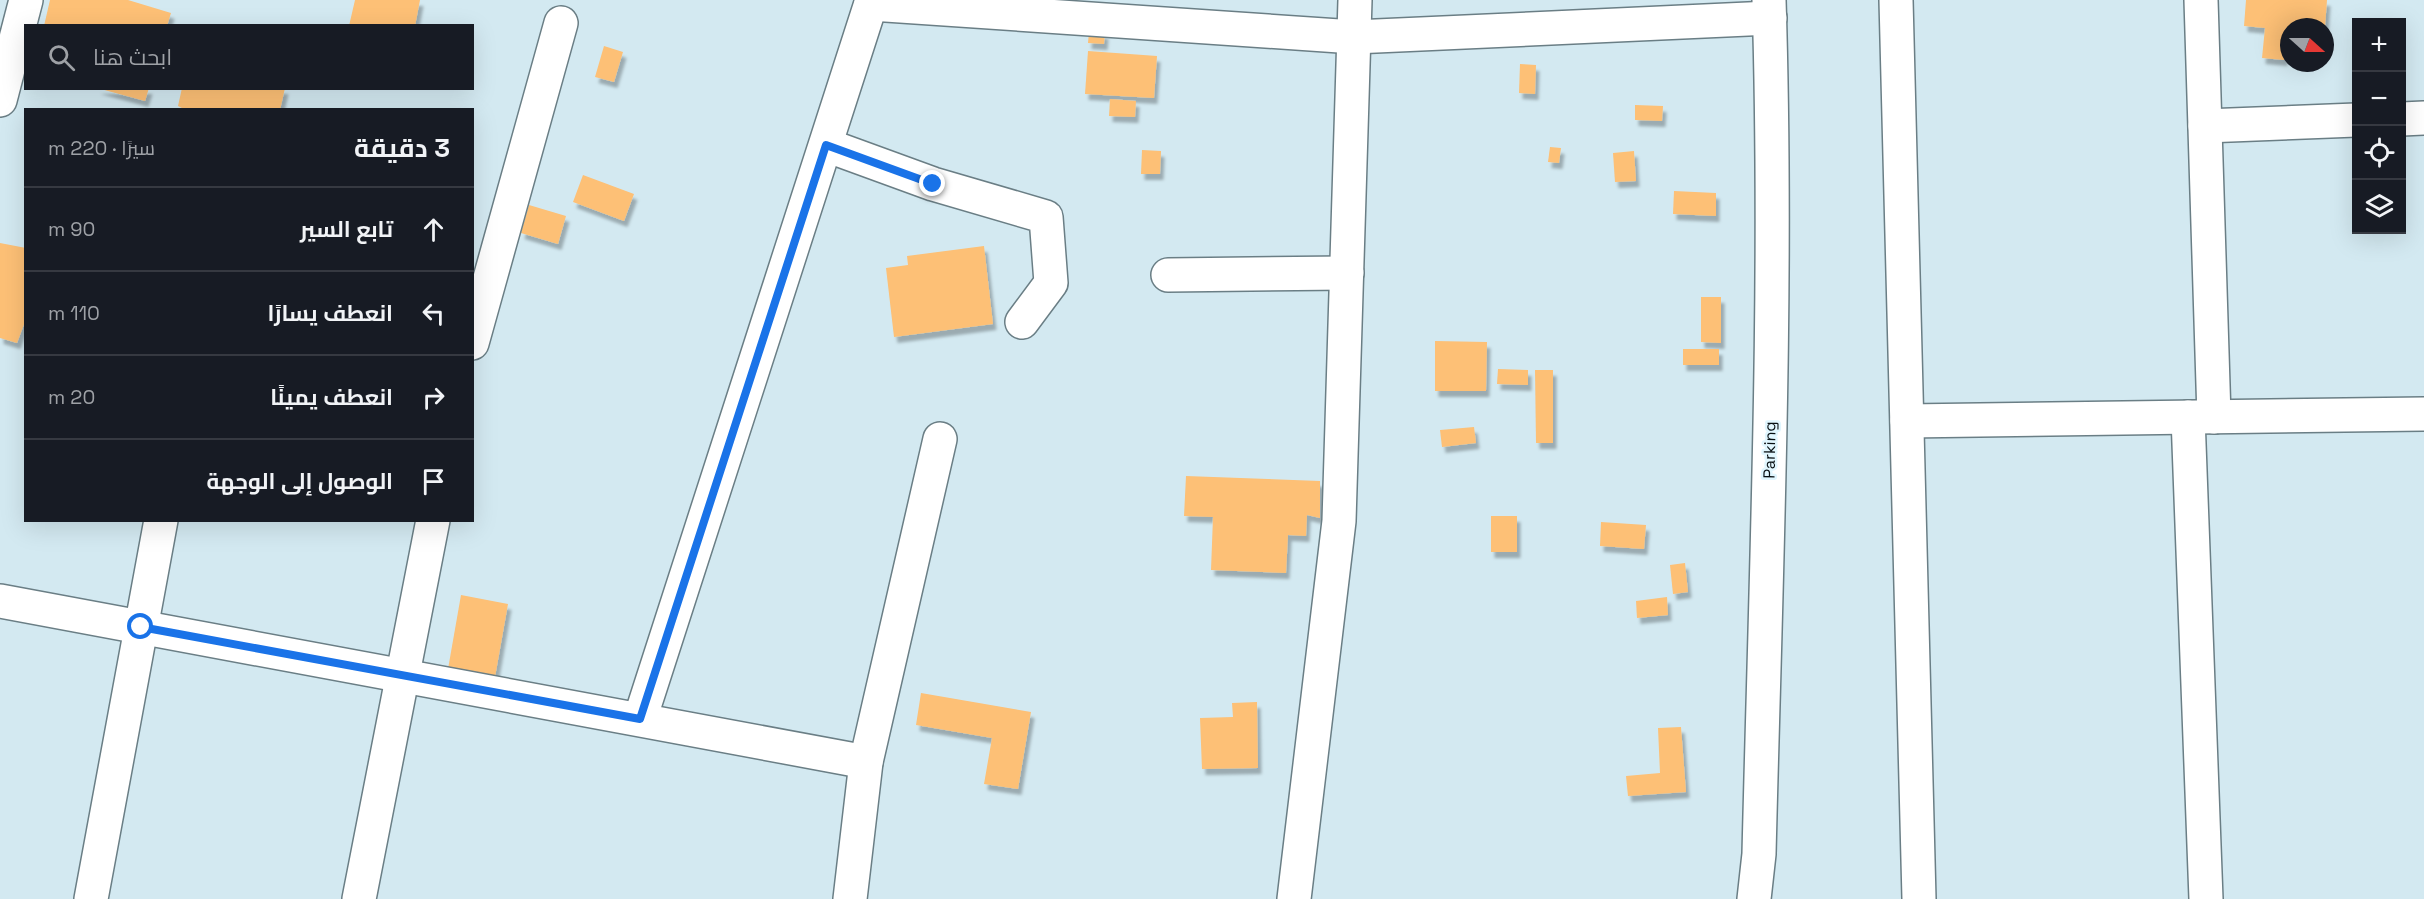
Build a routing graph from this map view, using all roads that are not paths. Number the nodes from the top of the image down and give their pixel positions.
1 (26, 0) edge
2 (1355, 0) edge
3 (1896, 0) edge
4 (2202, 0) edge
5 (872, 2) edge
6 (1769, 9) edge
7 (561, 23) dead end
8 (1354, 37) junction
9 (0, 100) edge
10 (2424, 118) edge
11 (2406, 119) edge
12 (2352, 120) edge
13 (2205, 126) junction
14 (826, 145) junction
15 (1347, 273) junction
16 (1168, 276) dead end
17 (1022, 322) dead end
18 (474, 336) edge
19 (2424, 414) edge
20 (2201, 417) junction
21 (1907, 421) junction
22 (940, 439) dead end
23 (161, 522) edge
24 (433, 522) edge
25 (0, 601) edge
26 (141, 627) junction
27 (402, 675) junction
28 (640, 719) junction
29 (866, 762) junction
30 (91, 899) edge
31 (359, 899) edge
32 (850, 899) edge
33 (1294, 899) edge
34 (1754, 899) edge
35 (1919, 899) edge
36 (2206, 899) edge

1 - 9 street
2 - 8 street
3 - 21 street
4 - 13 street
5 - 8 street
5 - 14 street
6 - 8 street
6 - 34 street, Parking
7 - 18 street
8 - 15 street
10 - 11 street
12 - 13 street
13 - 20 street
14 - 17 street
14 - 28 street
15 - 16 street
15 - 33 street
19 - 20 street
20 - 21 street
20 - 36 street
21 - 35 street
22 - 29 street
23 - 26 street
24 - 27 street
25 - 26 street
26 - 27 street
26 - 30 street
27 - 28 street
27 - 31 street
28 - 29 street
29 - 32 street

